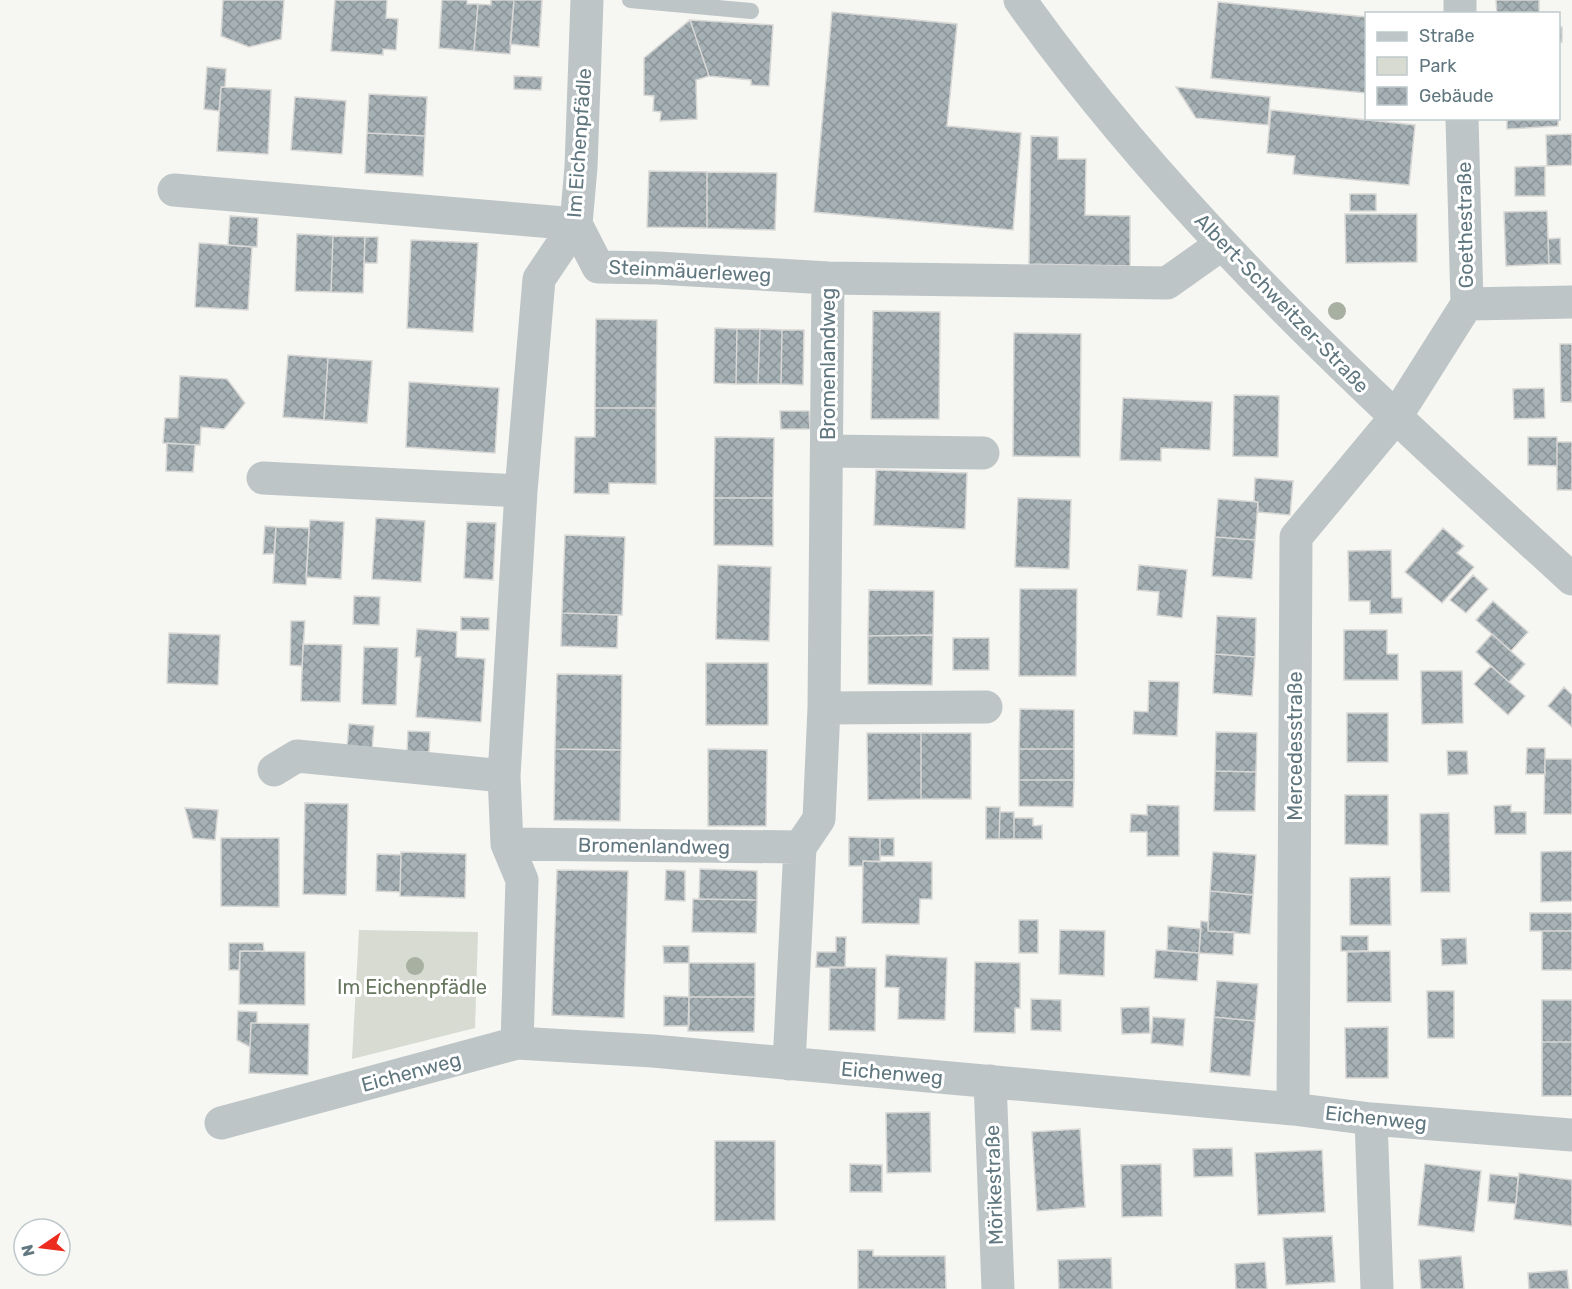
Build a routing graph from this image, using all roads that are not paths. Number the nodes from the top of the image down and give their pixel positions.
1 (587, 0) edge
2 (630, 0) edge
3 (1020, 0) edge
4 (751, 10) dead end
5 (1462, 120) edge
6 (174, 190) dead end
7 (576, 224) junction
8 (1222, 244) junction
9 (828, 278) junction
10 (1572, 302) edge
11 (1467, 304) junction
12 (1395, 418) junction
13 (828, 451) junction
14 (983, 453) dead end
15 (263, 478) dead end
16 (521, 491) junction
17 (1572, 579) edge
18 (986, 707) dead end
19 (824, 708) junction
20 (274, 770) dead end
21 (504, 776) junction
22 (507, 844) junction
23 (800, 847) junction
24 (517, 1043) junction
25 (789, 1064) junction
26 (990, 1081) junction
27 (1293, 1109) junction
28 (1371, 1119) junction
29 (221, 1123) dead end
30 (1572, 1135) edge
31 (998, 1289) edge
32 (1377, 1289) edge

1 - 7 street, Im Eichenpfädle
2 - 4 lane
3 - 8 street, Albert-Schweitzer-Straße
5 - 11 street, Goethestraße
6 - 7 street
7 - 9 street, Steinmäuerleweg
7 - 16 street, Im Eichenpfädle
8 - 9 street, Steinmäuerleweg
8 - 12 street, Albert-Schweitzer-Straße
9 - 13 street, Bromenlandweg
10 - 11 street
11 - 12 street, Goethestraße
12 - 17 street, Albert-Schweitzer-Straße
12 - 27 street, Mercedesstraße
13 - 14 street, Bromenlandweg
13 - 19 street, Bromenlandweg
15 - 16 street
16 - 21 street, Im Eichenpfädle
18 - 19 street
19 - 23 street, Bromenlandweg
20 - 21 street
21 - 22 street, Im Eichenpfädle
22 - 23 street, Bromenlandweg
22 - 24 street, Im Eichenpfädle
23 - 25 street
24 - 25 street, Eichenweg
24 - 29 street, Eichenweg
25 - 26 street, Eichenweg
26 - 27 street, Eichenweg
26 - 31 street, Mörikestraße
27 - 28 street, Eichenweg
28 - 30 street, Eichenweg
28 - 32 street

